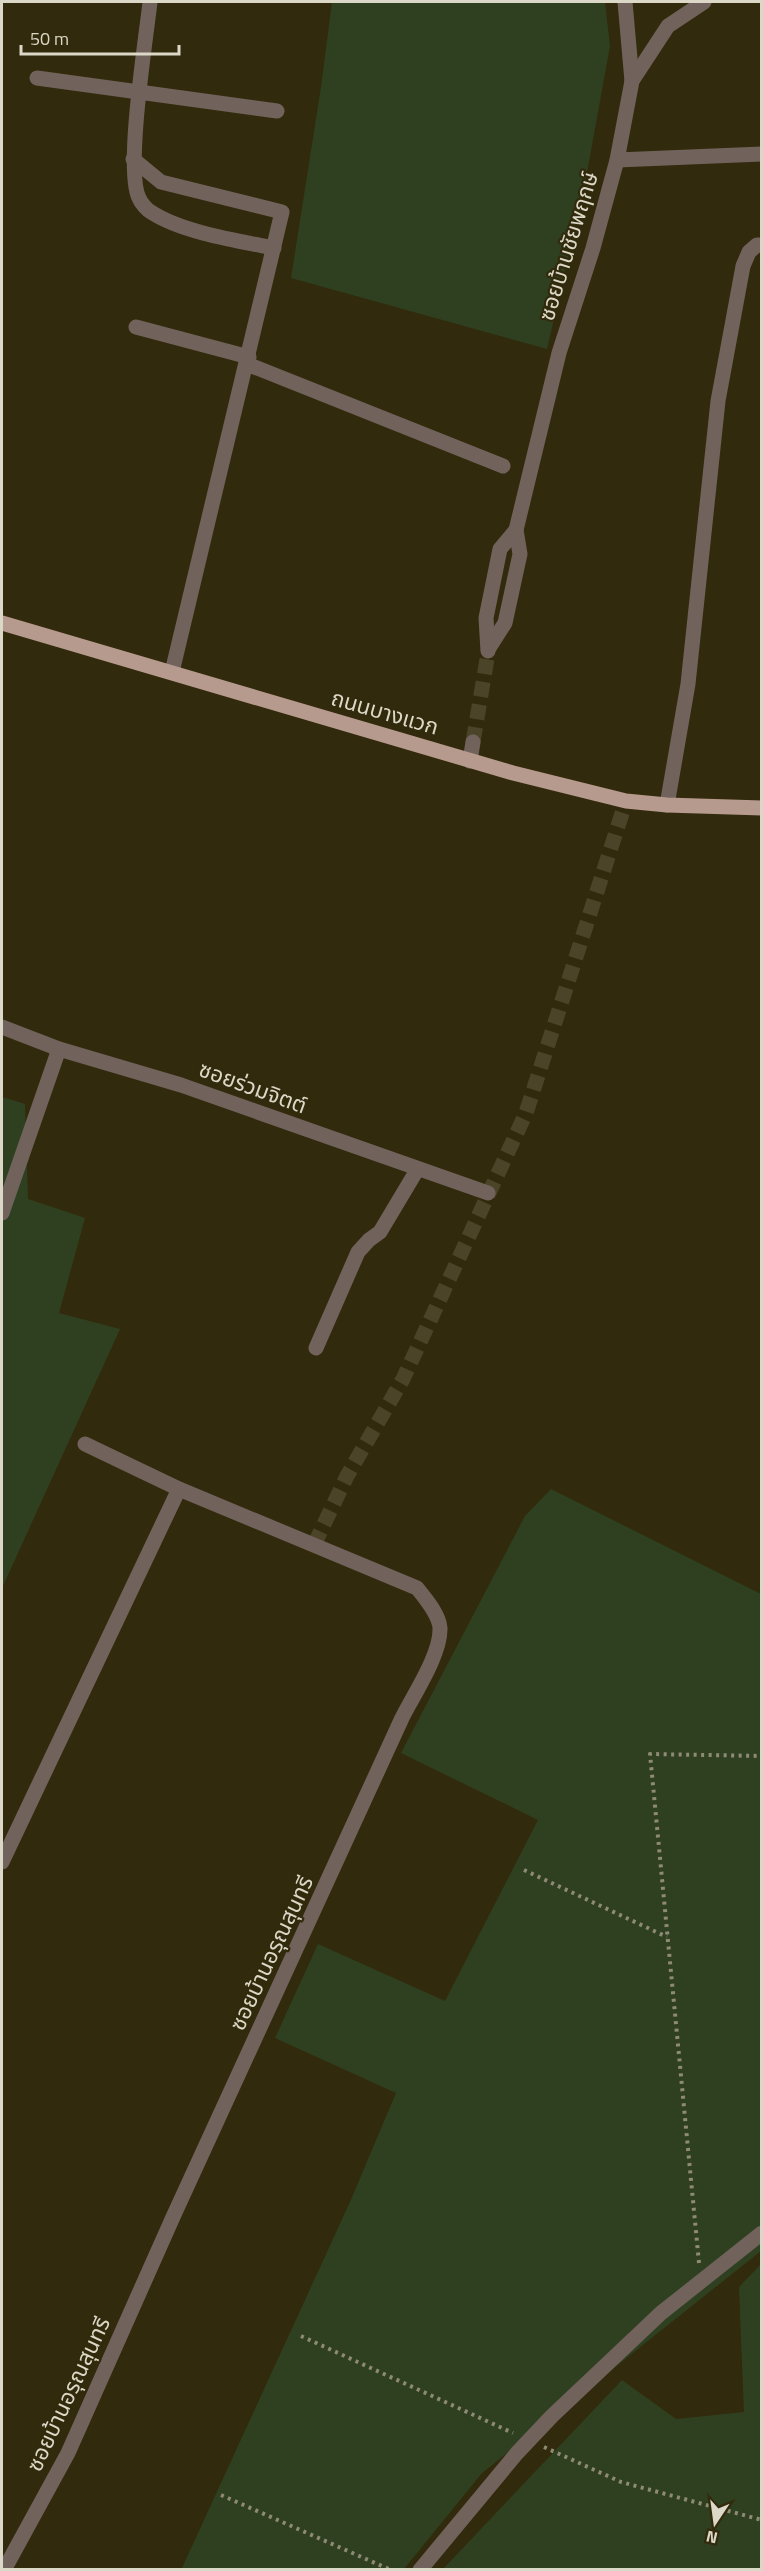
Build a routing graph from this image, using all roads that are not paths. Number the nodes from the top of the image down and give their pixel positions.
1 (150, 2) edge
2 (625, 2) edge
3 (704, 2) edge
4 (37, 78) dead end
5 (632, 81) junction
6 (140, 92) junction
7 (277, 111) dead end
8 (762, 154) edge
9 (133, 159) junction
10 (617, 159) junction
11 (762, 245) edge
12 (274, 249) junction
13 (136, 327) dead end
14 (248, 361) junction
15 (503, 466) dead end
16 (2, 623) edge
17 (489, 650) tunnel mouth
18 (172, 672) junction
19 (473, 741) tunnel mouth
20 (470, 760) junction
21 (668, 805) junction
22 (762, 808) edge
23 (2, 1027) edge
24 (59, 1048) junction
25 (417, 1170) junction
26 (488, 1194) dead end
27 (2, 1213) edge
28 (316, 1348) dead end
29 (86, 1444) dead end
30 (179, 1489) junction
31 (2, 1862) edge
32 (762, 2233) edge
33 (4, 2570) edge
34 (420, 2570) edge

1 - 6 street
2 - 5 street
3 - 5 street, ซอยบ้านชัยพฤกษ์
4 - 6 street
5 - 10 street, ซอยบ้านชัยพฤกษ์
6 - 7 street
6 - 9 street
8 - 10 street
9 - 12 street
9 - 12 street
10 - 17 street, ซอยบ้านชัยพฤกษ์
11 - 21 street
12 - 14 street
13 - 14 street
14 - 15 street
14 - 18 street
16 - 18 main road, ถนนบางแวก
18 - 20 main road, ถนนบางแวก
19 - 20 street
20 - 21 main road, ถนนบางแวก
21 - 22 main road, ถนนบางแวก
23 - 24 street, ซอยร่วมจิตต์
24 - 25 street, ซอยร่วมจิตต์
24 - 27 street
25 - 26 street, ซอยร่วมจิตต์
25 - 28 street
29 - 30 street, ซอยบ้านอรุณสุนทรี
30 - 31 street
30 - 33 street, ซอยบ้านอรุณสุนทรี
32 - 34 street

